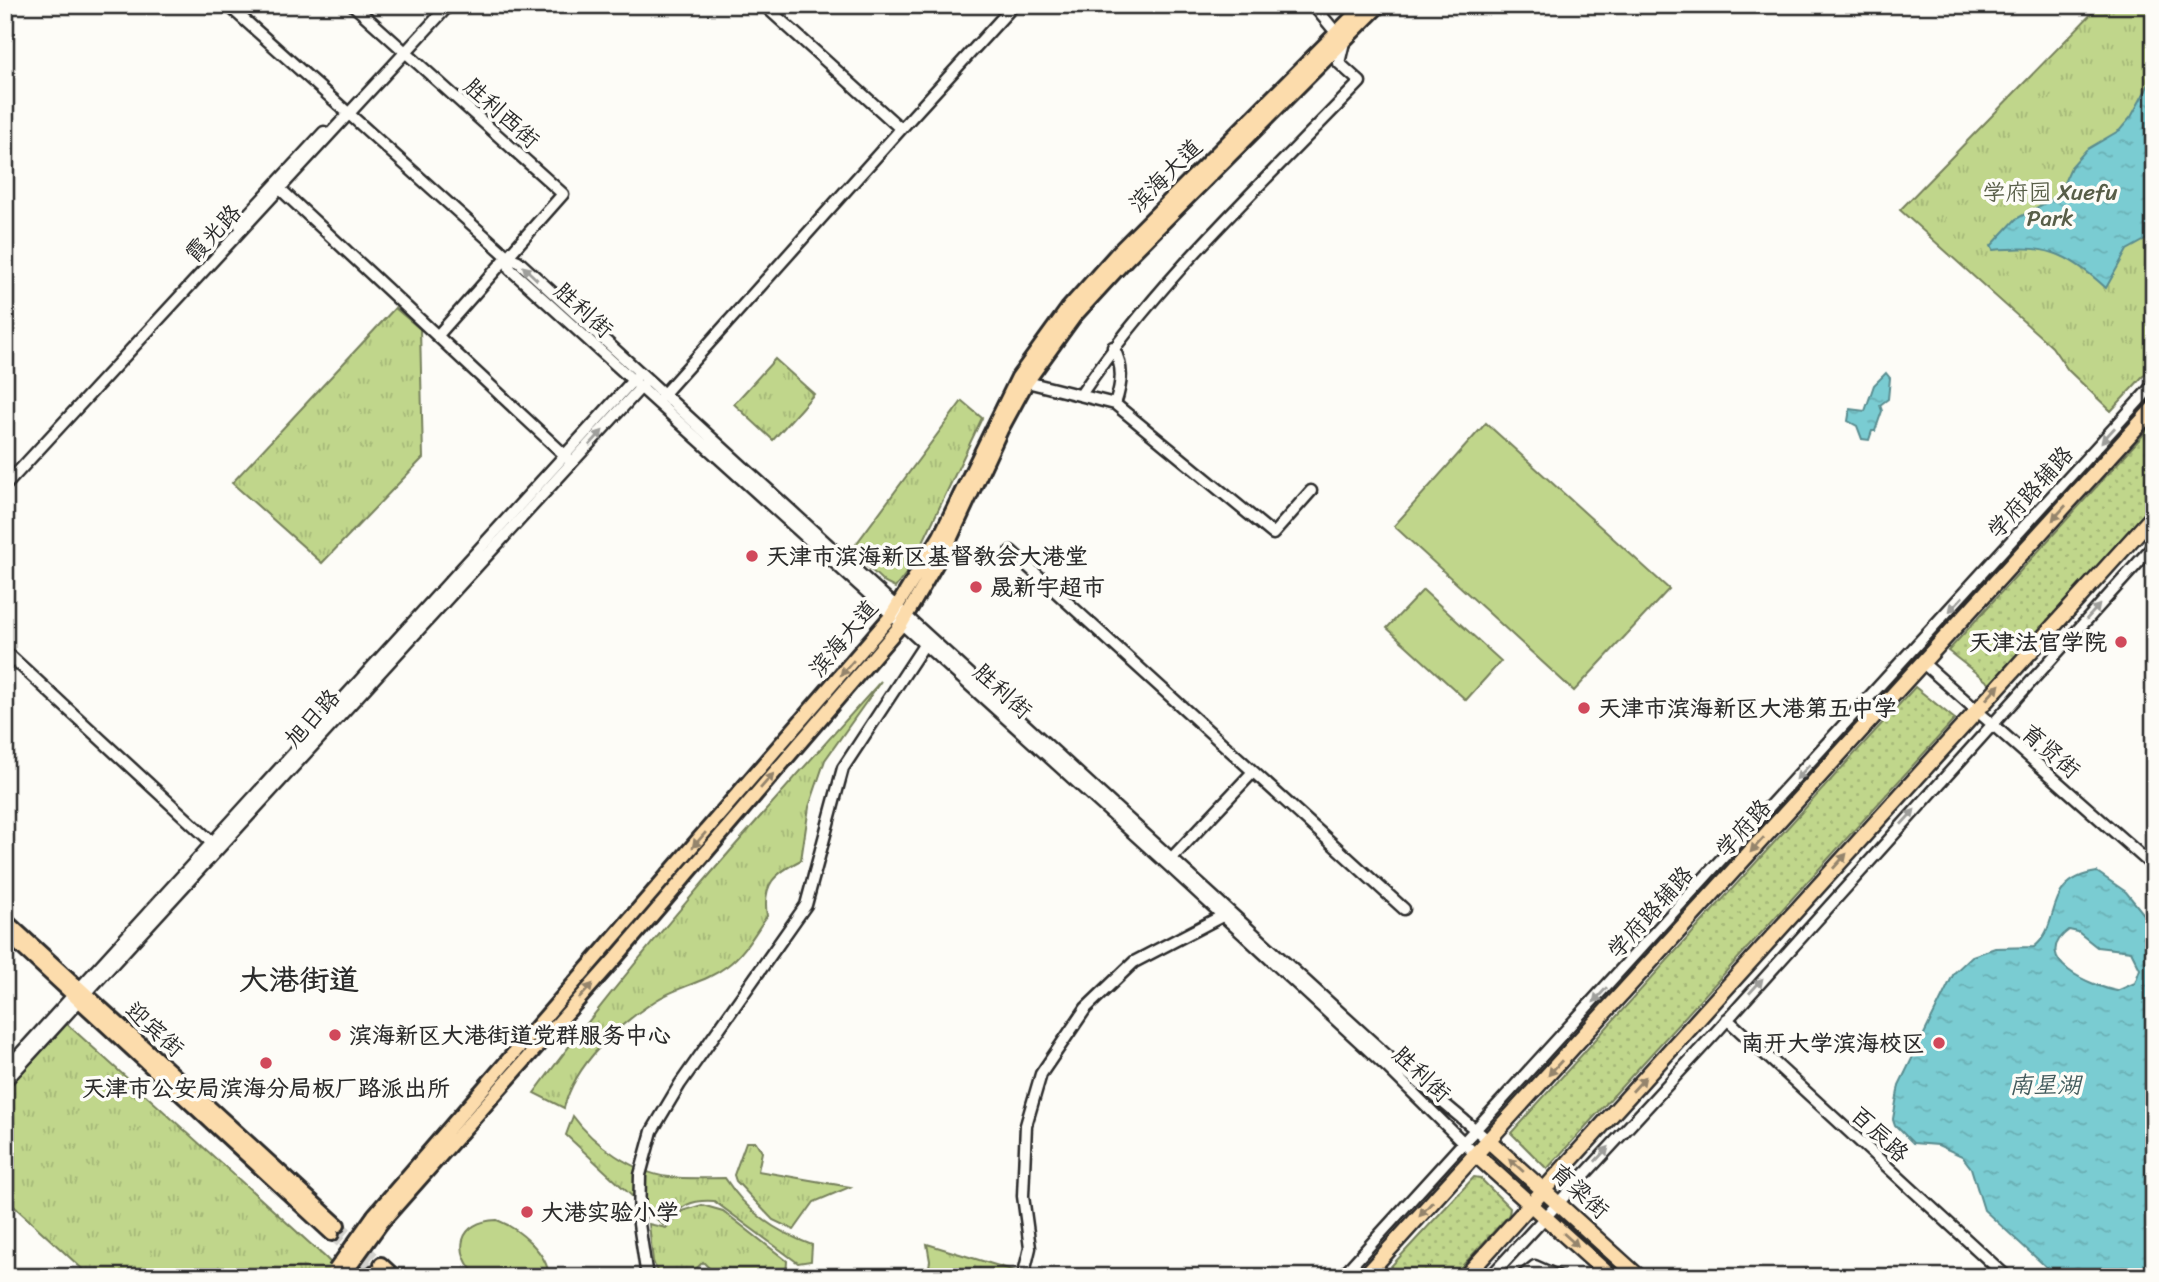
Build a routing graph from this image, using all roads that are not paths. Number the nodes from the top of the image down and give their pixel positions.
1 (228, 5) edge
2 (353, 5) edge
3 (441, 5) edge
4 (449, 5) edge
5 (764, 5) edge
6 (1014, 5) edge
7 (1313, 5) edge
8 (1364, 5) edge
9 (1380, 5) edge
10 (1341, 37) junction
11 (403, 50) junction
12 (345, 114) junction
13 (901, 129) junction
14 (278, 187) junction
15 (508, 257) junction
16 (439, 334) junction
17 (1113, 347) junction
18 (640, 381) junction
19 (1027, 382) junction
20 (2154, 384) edge
21 (1082, 393) junction
22 (660, 398) junction
23 (1115, 404) junction
24 (2154, 408) edge
25 (569, 459) junction
26 (5, 478) edge
27 (5, 486) edge
28 (1311, 491) dead end
29 (2154, 515) edge
30 (2154, 545) edge
31 (1011, 551) dead end
32 (898, 616) junction
33 (924, 645) junction
34 (5, 651) edge
35 (1923, 663) junction
36 (1976, 710) junction
37 (1992, 724) junction
38 (1252, 773) junction
39 (215, 845) junction
40 (1169, 861) junction
41 (2154, 867) edge
42 (1404, 909) dead end
43 (1226, 914) junction
44 (5, 920) edge
45 (5, 932) edge
46 (80, 994) junction
47 (1727, 1019) junction
48 (5, 1070) edge
49 (5, 1082) edge
50 (1476, 1132) junction
51 (1489, 1141) junction
52 (1465, 1143) junction
53 (1476, 1155) junction
54 (1544, 1189) junction
55 (1559, 1202) junction
56 (1530, 1204) junction
57 (1544, 1216) junction
58 (378, 1218) junction
59 (335, 1229) tunnel mouth
60 (378, 1271) tunnel mouth
61 (338, 1275) edge
62 (395, 1277) edge
63 (647, 1277) edge
64 (1023, 1277) edge
65 (1341, 1277) edge
66 (1364, 1277) edge
67 (1465, 1277) edge
68 (1490, 1277) edge
69 (1521, 1277) edge
70 (1560, 1277) edge
71 (1611, 1277) edge
72 (1639, 1277) edge
73 (2007, 1277) edge

1 - 12 street, 胜利街
2 - 11 street, 胜利西街
3 - 11 street, 霞光路
4 - 11 street, 霞光路
5 - 13 street
6 - 13 street
7 - 10 street
8 - 10 main road, 滨海大道
9 - 10 main road, 滨海大道
10 - 17 street
10 - 19 main road, 滨海大道
10 - 32 main road, 滨海大道
11 - 12 street, 霞光路
11 - 15 street, 胜利西街
12 - 14 street, 霞光路
12 - 15 street, 胜利街
13 - 22 street
14 - 16 street
14 - 26 street, 霞光路
14 - 27 street, 霞光路
15 - 16 street
15 - 18 street, 胜利街
16 - 25 street
17 - 21 street
17 - 23 street
18 - 22 street, 胜利街
18 - 25 street, 旭日路
19 - 21 street
19 - 32 main road, 滨海大道
20 -> 50 street, 学府路辅路
21 - 23 street
22 - 32 street, 胜利街
23 - 28 street
24 -> 35 highway, 学府路
25 - 39 street, 旭日路
36 -> 29 highway
37 -> 30 street
31 - 38 street
32 - 33 street, 胜利街
32 - 40 street, 胜利街
32 -> 58 main road, 滨海大道
58 -> 32 main road, 滨海大道
33 - 40 street, 胜利街
33 - 63 street
34 - 39 street
35 - 36 street, 育贤街
35 -> 51 highway, 学府路
36 - 37 street, 育贤街
54 -> 36 highway
37 - 41 street, 育贤街
47 -> 37 street
38 - 40 street
38 - 42 street
39 - 46 street, 旭日路
40 - 43 street, 胜利街
43 - 50 street, 胜利街
43 - 52 street, 胜利街
43 - 64 street
44 - 46 main road, 迎宾街
45 - 46 main road, 迎宾街
46 - 48 street, 旭日路
46 - 49 street, 旭日路
46 - 59 main road, 迎宾街
55 -> 47 street
47 - 73 street, 百辰路
50 - 51 street, 胜利街
50 - 52 street, 学府路辅路
51 - 53 highway, 学府路
54 -> 51 highway, 育梁街
52 - 53 street, 胜利街
52 - 65 street, 学府路辅路
53 - 56 highway, 育梁街
53 -> 66 highway, 学府路
54 - 55 highway, 育梁街
54 - 56 highway
55 - 57 street
55 - 72 highway, 育梁街
56 - 57 highway, 育梁街
56 - 67 highway
57 - 68 street
57 -> 71 highway, 育梁街
58 - 61 main road, bridge
60 - 62 main road
69 - 70 street

